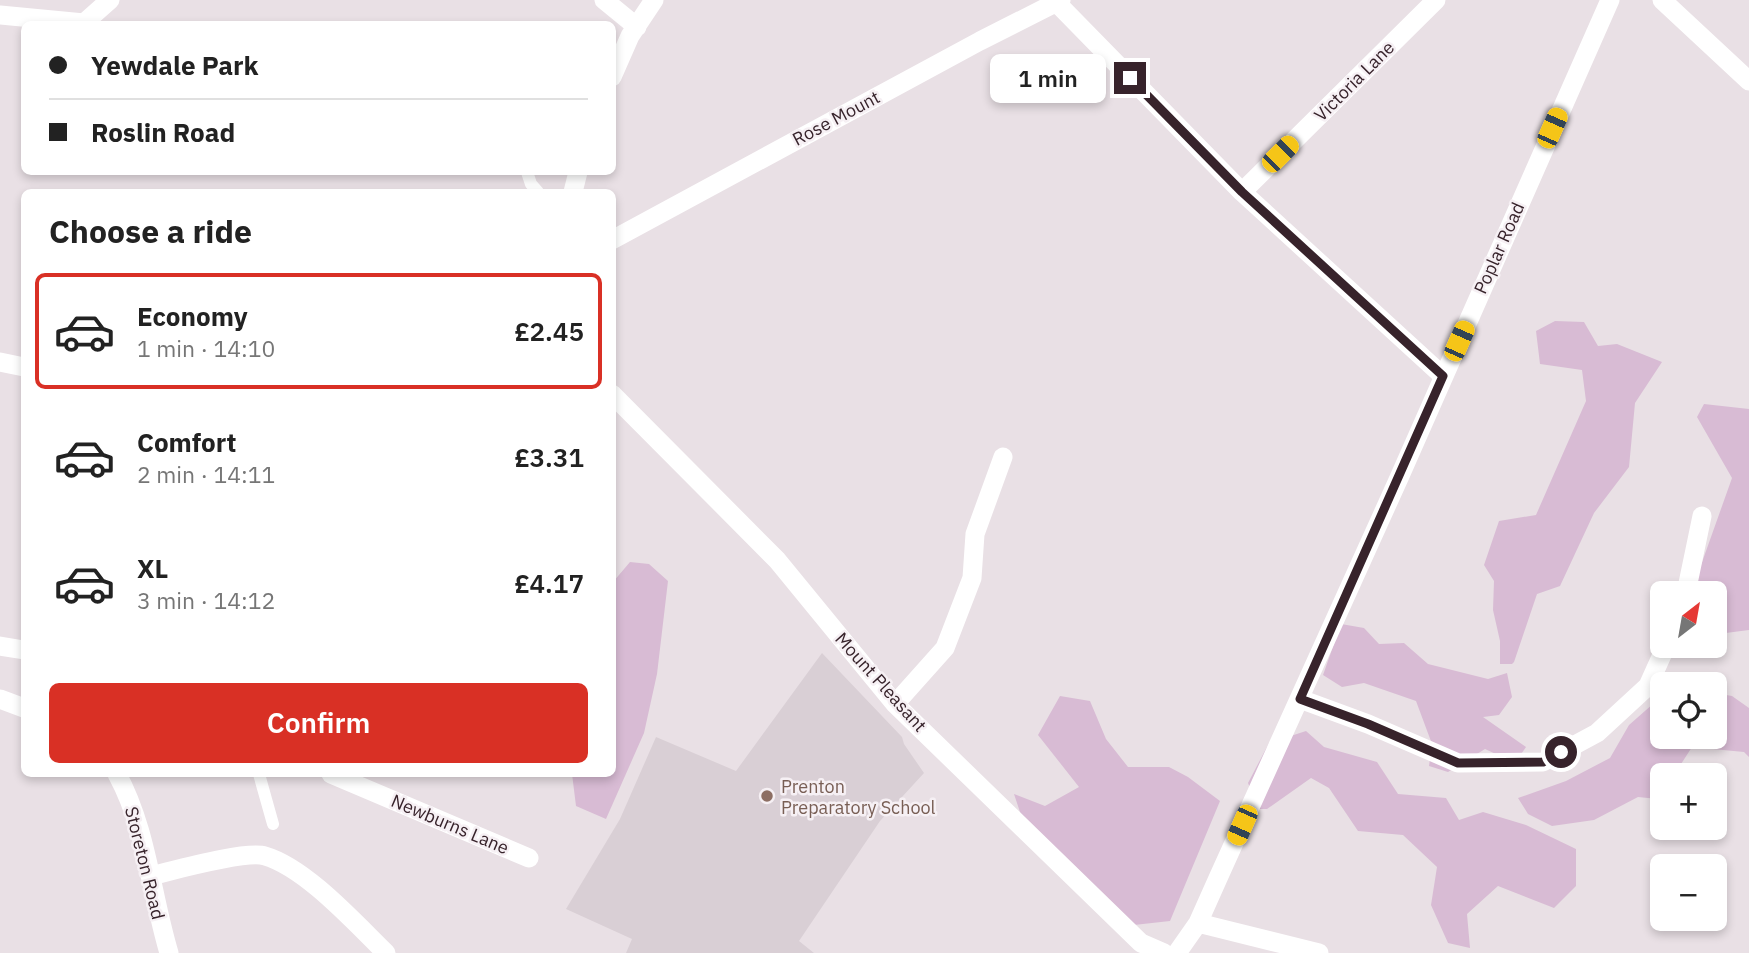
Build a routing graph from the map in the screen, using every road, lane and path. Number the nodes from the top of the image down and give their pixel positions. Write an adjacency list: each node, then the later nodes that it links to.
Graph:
1 (110, 0): 10 (street)
2 (604, 0): 11 (street)
3 (654, 0): 11 (street)
4 (1436, 0): 14 (street, Victoria Lane)
5 (1610, 0): 18 (street, Poplar Road)
6 (1662, 0): 13 (street)
7 (1058, 1): 14 (street); 15 (street, Rose Mount)
8 (0, 15): 9 (street)
9 (63, 21)
10 (86, 21)
11 (637, 27): 12 (street)
12 (616, 68)
13 (1749, 81)
14 (1242, 192): 18 (street)
15 (616, 238)
16 (0, 362): 17 (street)
17 (21, 366)
18 (1443, 376): 27 (street, Poplar Road)
19 (616, 398): 28 (street, Mount Pleasant)
20 (1003, 457): 28 (street)
21 (1702, 516): 22 (street)
22 (1688, 581)
23 (0, 646): 24 (street)
24 (21, 650)
25 (1660, 658): 27 (street)
26 (0, 699): 29 (street)
27 (1300, 699): 36 (street, Poplar Road)
28 (895, 704): 39 (street, Mount Pleasant)
29 (21, 707)
30 (118, 777): 35 (street, Storeton Road)
31 (260, 777): 33 (lane)
32 (338, 777): 34 (street, Newburns Lane)
33 (273, 824)
34 (529, 858)
35 (150, 876): 37 (street, Storeton Road); 38 (street)
36 (1198, 923): 40 (street, Poplar Road); 41 (street)
37 (169, 953)
38 (386, 953)
39 (1164, 953)
40 (1177, 953)
41 (1318, 953)

